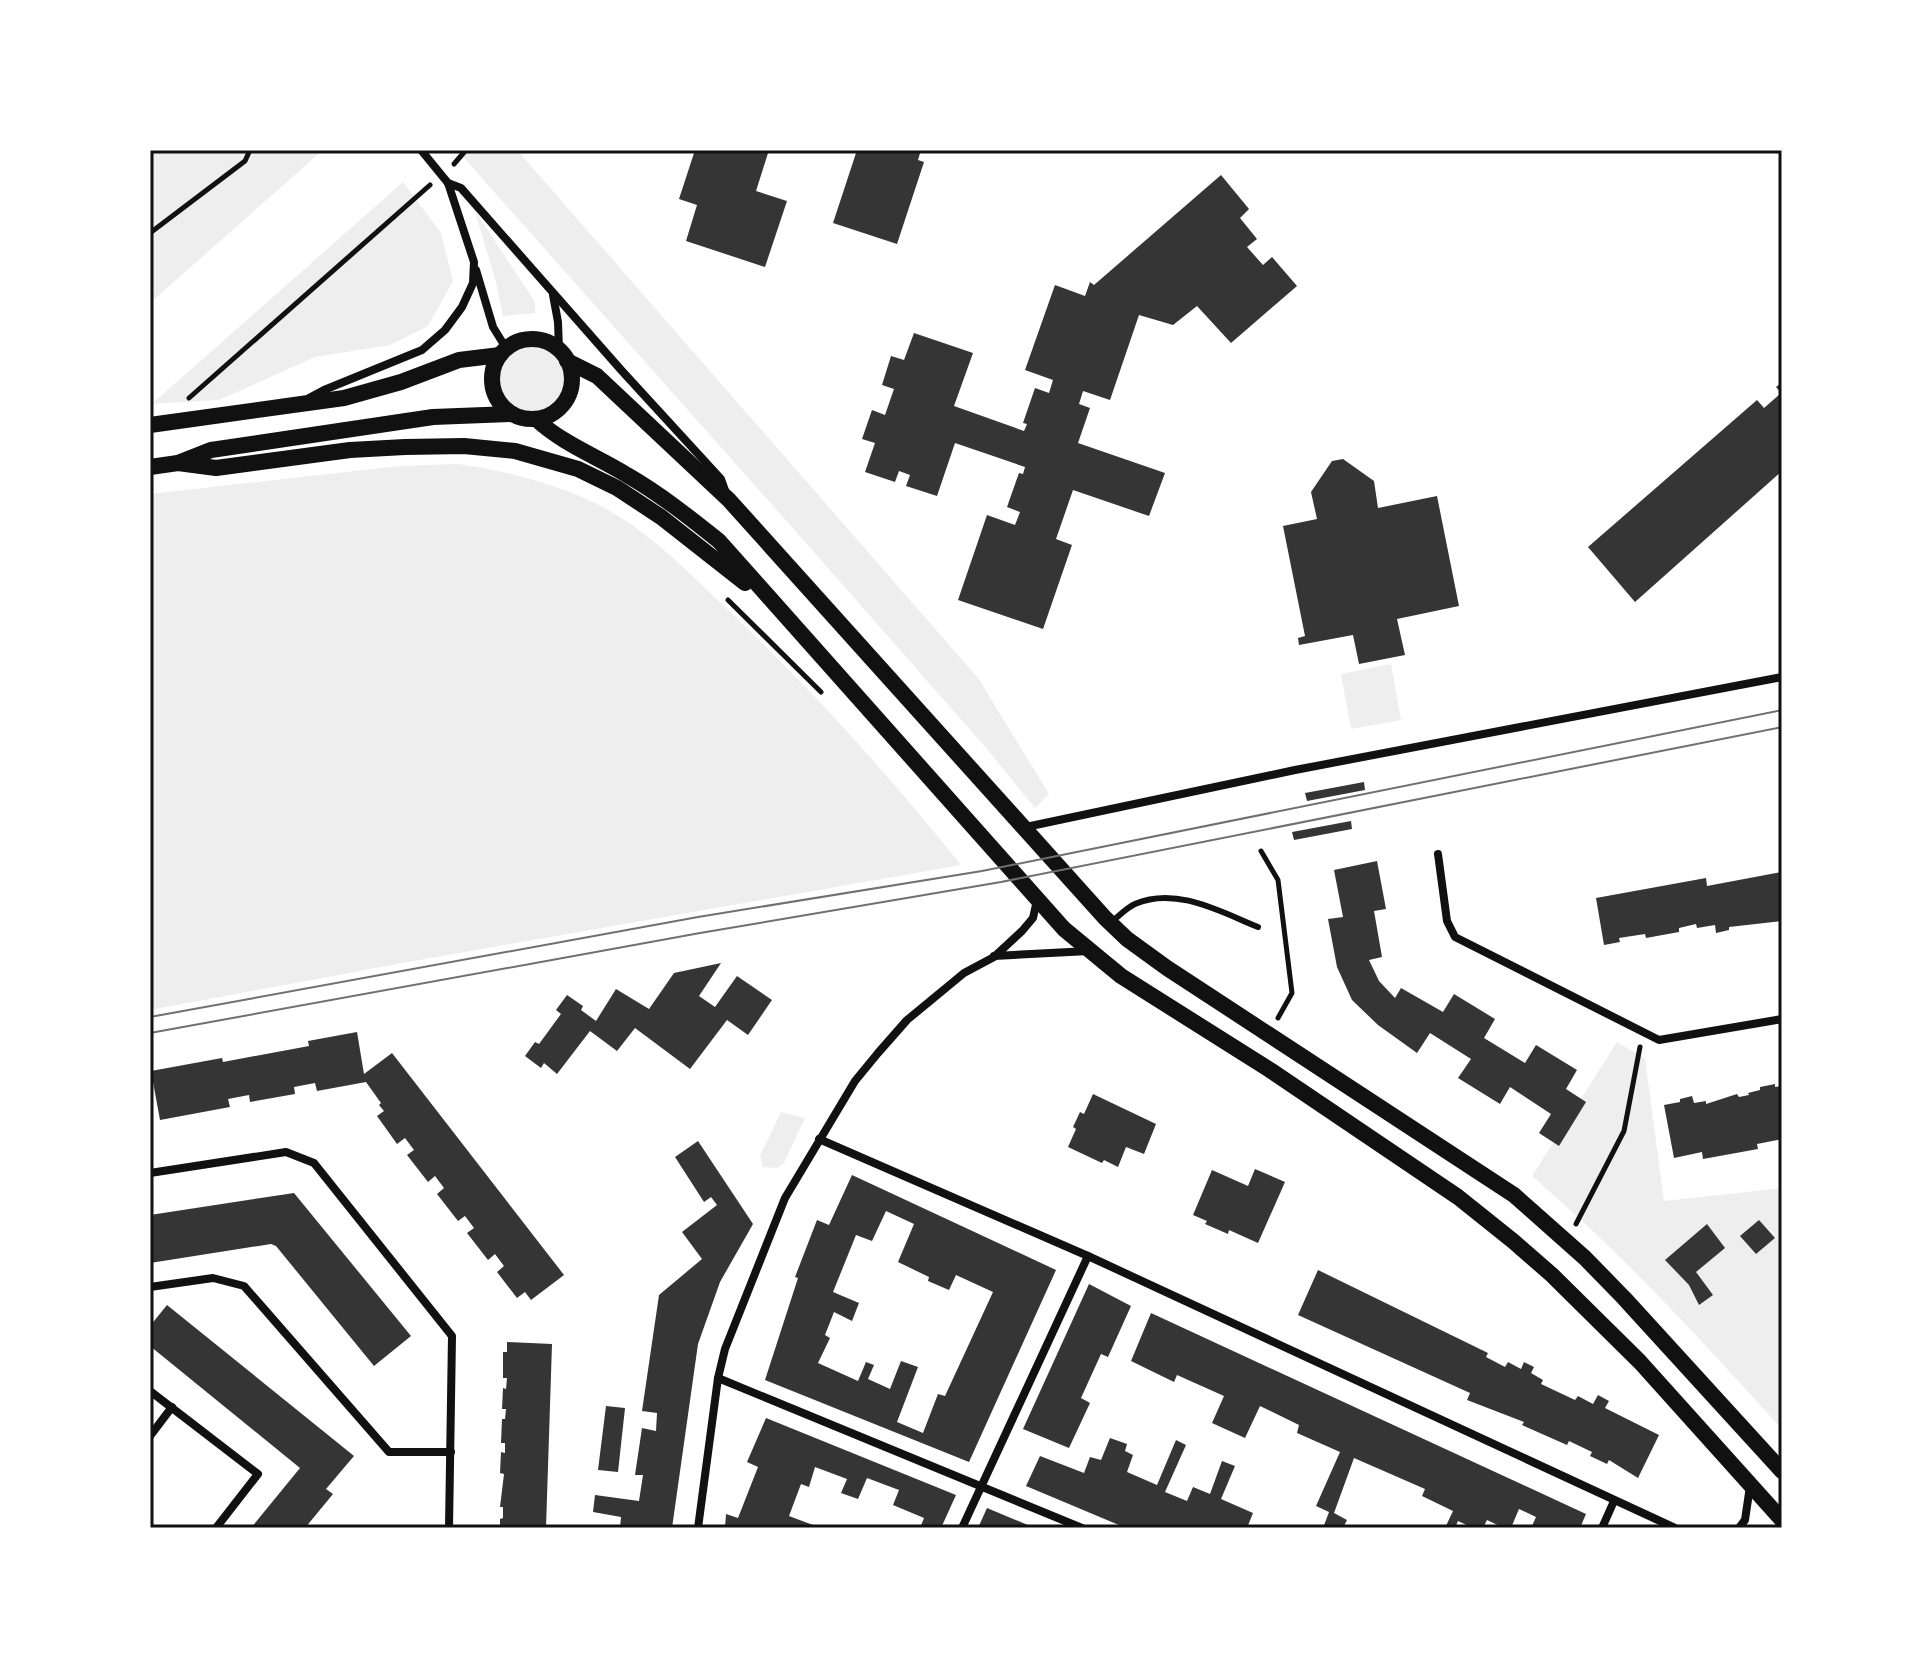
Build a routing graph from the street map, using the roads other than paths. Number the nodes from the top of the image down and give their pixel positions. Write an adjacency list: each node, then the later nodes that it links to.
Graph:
1 (421, 150): 2 (street)
2 (448, 183): 3 (street); 4 (street)
3 (474, 262): 5 (street); 7 (street)
4 (552, 293): 6 (street); 13 (street)
5 (503, 352): 6 (main road); 7 (main road); 8 (main road)
6 (563, 356): 9 (main road); 13 (main road)
7 (301, 403): 10 (main road)
8 (512, 414): 9 (main road); 11 (main road)
9 (536, 419): 14 (main road)
10 (150, 425)
11 (178, 463): 12 (main road); 14 (main road)
12 (150, 467)
13 (729, 500): 16 (main road)
14 (769, 601): 18 (main road)
15 (1782, 677): 16 (street)
16 (1025, 827): 19 (main road)
17 (1438, 854): 23 (street)
18 (1037, 900): 21 (main road); 22 (street)
19 (1110, 923): 20 (lane); 33 (main road)
20 (1258, 927)
21 (1091, 951): 22 (street); 34 (main road)
22 (994, 957): 24 (street)
23 (1782, 1019)
24 (819, 1139): 26 (street); 28 (street)
25 (150, 1173): 32 (street)
26 (1088, 1256): 35 (street); 36 (street)
27 (150, 1287): 32 (street)
28 (718, 1378): 35 (street); 40 (street)
29 (150, 1391): 30 (street)
30 (172, 1407): 31 (street); 38 (street)
31 (150, 1436)
32 (451, 1452): 39 (street)
33 (1782, 1471)
34 (1750, 1485): 37 (main road); 45 (street)
35 (981, 1487): 41 (street); 42 (street)
36 (1614, 1501): 43 (street); 44 (street)
37 (1782, 1520)
38 (216, 1528)
39 (449, 1528)
40 (698, 1528)
41 (962, 1528)
42 (1082, 1528)
43 (1602, 1528)
44 (1675, 1528)
45 (1739, 1528)

